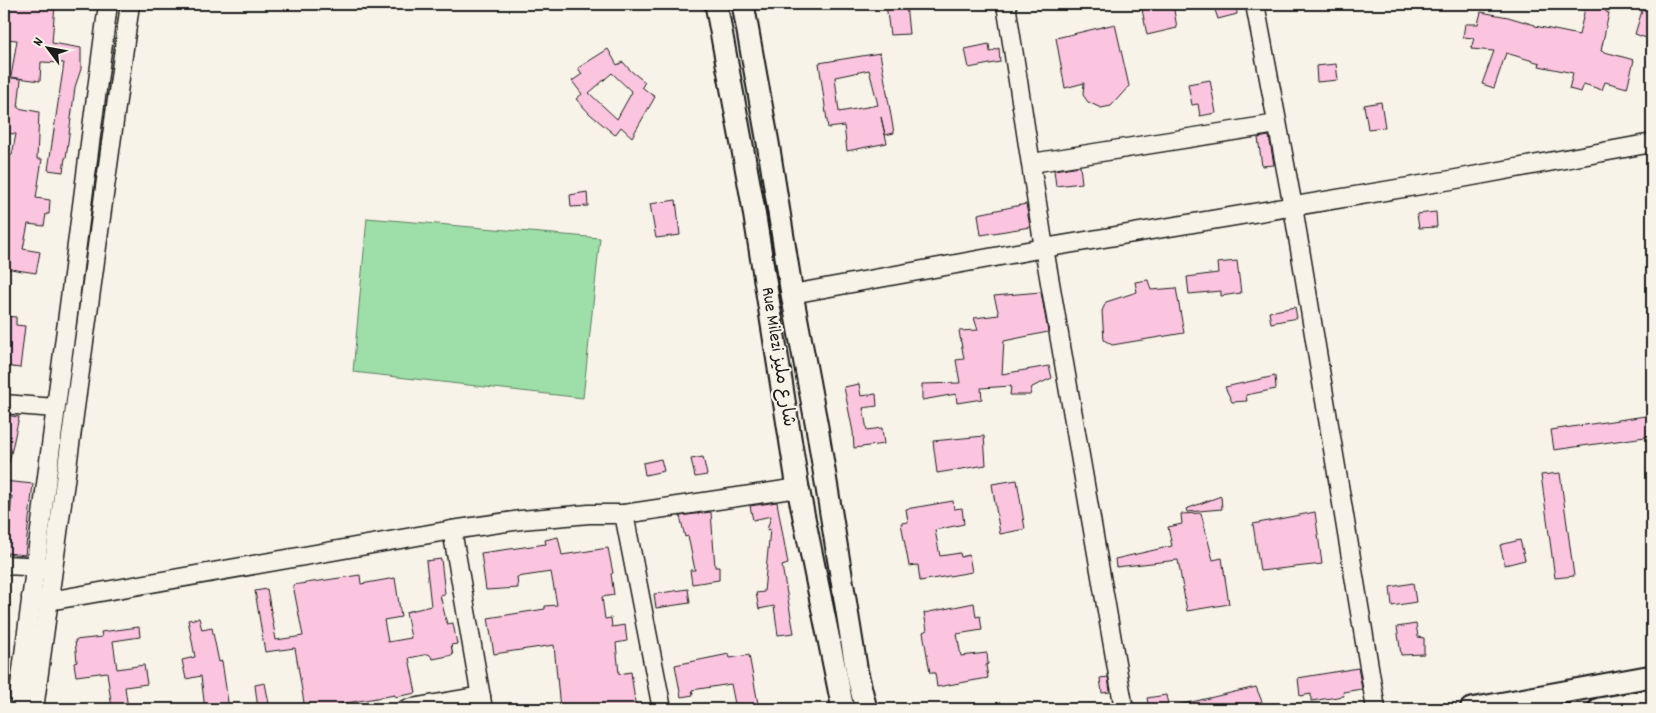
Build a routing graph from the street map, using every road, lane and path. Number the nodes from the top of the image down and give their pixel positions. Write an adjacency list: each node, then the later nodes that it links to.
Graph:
1 (108, 4): 14 (street)
2 (130, 4): 20 (street)
3 (716, 4): 15 (street, Rue Milezi شارع مليز)
4 (743, 4): 12 (street, Rue Milezi شارع مليز)
5 (1006, 4): 9 (street)
6 (1255, 4): 7 (street)
7 (1277, 124): 9 (street); 10 (street)
8 (1652, 143): 10 (street)
9 (1032, 163): 11 (street)
10 (1293, 207): 11 (street); 33 (street)
11 (1044, 248): 12 (street); 32 (street)
12 (792, 294): 31 (street, Rue Milezi شارع مليز)
13 (4, 404): 14 (street)
14 (55, 408): 19 (street)
15 (798, 488): 16 (street); 30 (street, Rue Milezi شارع مليز)
16 (624, 514): 17 (street); 29 (street)
17 (452, 530): 22 (street); 25 (street)
18 (4, 564): 19 (street)
19 (36, 567): 20 (street); 21 (street)
20 (54, 568): 22 (street)
21 (32, 597): 22 (street); 26 (street)
22 (49, 601): 27 (street)
23 (1652, 676): 34 (street)
24 (1652, 700): 35 (street)
25 (482, 703): 28 (street)
26 (17, 709)
27 (34, 709)
28 (406, 709)
29 (662, 709)
30 (843, 709)
31 (866, 709)
32 (1124, 709)
33 (1376, 709)
34 (1471, 709)
35 (1599, 709)

